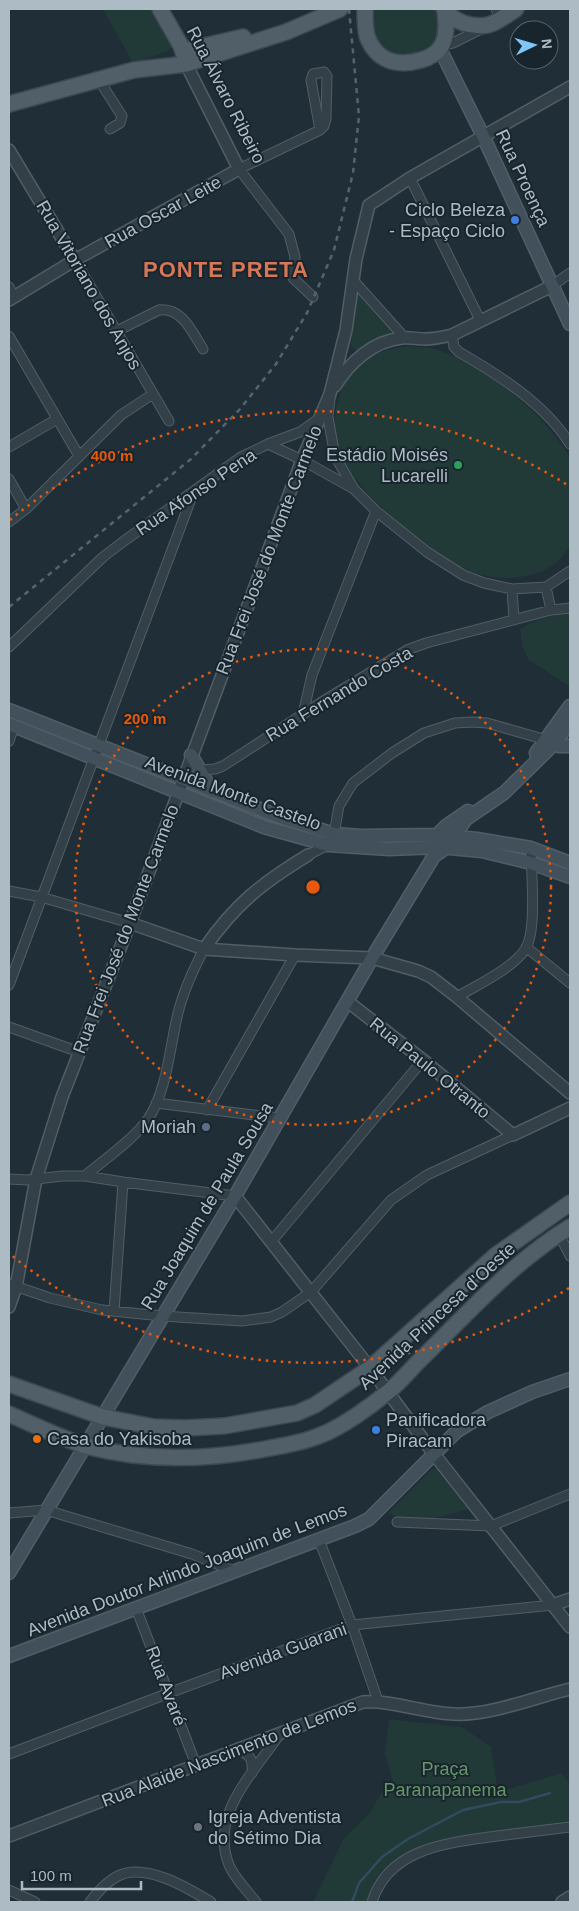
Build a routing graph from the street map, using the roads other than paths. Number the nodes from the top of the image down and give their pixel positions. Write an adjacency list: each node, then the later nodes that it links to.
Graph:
1 (160, 9): 9 (main road, Rua Álvaro Ribeiro)
2 (316, 9): 9 (main road)
3 (365, 9): 8 (main road)
4 (444, 9): 7 (main road); 8 (main road)
5 (516, 9): 7 (main road)
6 (336, 10): 9 (main road)
7 (495, 17): 8 (street)
8 (441, 47): 15 (main road, Rua Proença)
9 (184, 54): 10 (main road); 17 (street, Rua Álvaro Ribeiro)
10 (99, 80): 12 (main road); 13 (street)
11 (570, 87): 15 (street)
12 (9, 104)
13 (110, 129)
14 (320, 130): 14 (street); 17 (street, Rua Oscar Leite)
15 (483, 136): 18 (street); 22 (main road, Rua Proença)
16 (9, 150): 19 (street, Rua Vitoriano dos Anjos)
17 (239, 169): 19 (street, Rua Oscar Leite); 24 (street, Rua Álvaro Ribeiro)
18 (410, 178): 21 (street); 25 (street)
19 (75, 260): 23 (street, Rua Oscar Leite); 27 (street, Rua Vitoriano dos Anjos)
20 (570, 273): 22 (street)
21 (353, 280): 30 (street); 33 (street)
22 (552, 286): 25 (street); 26 (main road, Rua Proença)
23 (10, 295)
24 (313, 298)
25 (480, 320): 28 (street)
26 (570, 324)
27 (118, 331): 31 (street); 32 (street, Rua Vitoriano dos Anjos)
28 (452, 335): 30 (street); 38 (street)
29 (9, 336): 35 (street)
30 (404, 337): 33 (street)
31 (203, 349)
32 (153, 394): 36 (street, Rua Vitoriano dos Anjos); 40 (street)
33 (330, 394): 34 (street); 43 (street)
34 (320, 418): 37 (street, Rua Afonso Pena); 41 (street, Rua Frei José do Monte Carmelo)
35 (57, 419): 39 (street); 40 (street)
36 (169, 421)
37 (268, 444): 41 (street); 44 (street, Rua Afonso Pena)
38 (570, 444)
39 (9, 447)
40 (79, 456): 45 (street)
41 (302, 460): 43 (street); 64 (street, Rua Frei José do Monte Carmelo)
42 (9, 478): 45 (street)
43 (354, 489): 46 (street)
44 (194, 491): 54 (street, Rua Afonso Pena); 63 (street)
45 (26, 509): 47 (street)
46 (376, 511): 50 (street); 57 (street)
47 (9, 522)
48 (570, 571): 49 (street)
49 (546, 587): 50 (street); 52 (street)
50 (512, 589): 53 (street)
51 (570, 608): 52 (street, Rua Fernando Costa)
52 (551, 610): 53 (street, Rua Fernando Costa)
53 (514, 620): 57 (street, Rua Fernando Costa)
54 (9, 647)
55 (570, 706): 61 (main road)
56 (9, 710): 63 (main road, Avenida Monte Castelo)
57 (304, 714): 66 (street, Rua Fernando Costa)
58 (570, 722): 61 (main road)
59 (11, 725): 60 (street); 65 (main road, Avenida Monte Castelo)
60 (9, 741)
61 (550, 741): 62 (main road); 70 (main road); 71 (main road); 72 (street)
62 (570, 746)
63 (99, 747): 65 (street); 67 (main road, Avenida Monte Castelo)
64 (191, 754): 66 (main road); 67 (street, Rua Frei José do Monte Carmelo)
65 (93, 759): 69 (main road, Avenida Monte Castelo); 81 (street)
66 (200, 770): 68 (main road)
67 (183, 780): 68 (main road, Avenida Monte Castelo); 69 (street, Rua Frei José do Monte Carmelo)
68 (212, 791): 72 (main road, Avenida Monte Castelo)
69 (178, 793): 72 (main road, Avenida Monte Castelo); 82 (street, Rua Frei José do Monte Carmelo)
70 (436, 835): 71 (main road, Avenida Monte Castelo); 72 (main road, Avenida Monte Castelo); 75 (main road, Rua Joaquim de Paula Sousa)
71 (454, 836): 73 (main road); 74 (main road, Avenida Monte Castelo)
72 (331, 840): 75 (main road, Avenida Monte Castelo); 76 (street)
73 (447, 847): 75 (main road, Avenida Monte Castelo); 77 (main road, Avenida Monte Castelo)
74 (531, 848): 77 (street); 78 (main road, Avenida Monte Castelo)
75 (432, 852): 86 (main road, Rua Joaquim de Paula Sousa)
76 (308, 855): 84 (street)
77 (531, 863): 79 (main road, Avenida Monte Castelo); 83 (street)
78 (570, 863)
79 (570, 877)
80 (9, 891): 81 (street)
81 (41, 897): 82 (street); 88 (street)
82 (130, 923): 84 (street); 92 (street, Rua Frei José do Monte Carmelo)
83 (526, 947): 87 (street); 89 (street)
84 (204, 949): 85 (street); 95 (street)
85 (295, 955): 86 (street); 97 (street)
86 (372, 958): 89 (street); 90 (main road, Rua Joaquim de Paula Sousa)
87 (570, 983)
88 (9, 985)
89 (457, 997): 94 (street)
90 (347, 1001): 93 (street, Rua Paulo Otranto); 98 (main road, Rua Joaquim de Paula Sousa)
91 (9, 1027): 92 (street)
92 (79, 1052): 102 (street, Rua Frei José do Monte Carmelo)
93 (423, 1060): 99 (street, Rua Paulo Otranto); 107 (street)
94 (570, 1093)
95 (156, 1103): 97 (street); 100 (street)
96 (570, 1108): 99 (street)
97 (207, 1110): 98 (street)
98 (279, 1118): 104 (main road, Rua Joaquim de Paula Sousa)
99 (513, 1135): 110 (street)
100 (85, 1176): 102 (street); 103 (street)
101 (9, 1179): 102 (street)
102 (36, 1179): 109 (street, Rua Frei José do Monte Carmelo)
103 (123, 1182): 104 (street); 112 (street)
104 (234, 1196): 107 (street); 113 (main road, Rua Joaquim de Paula Sousa)
105 (570, 1202): 114 (main road, Avenida Princesa d'Oeste)
106 (565, 1231): 108 (street); 117 (main road, Avenida Princesa d'Oeste)
107 (271, 1242): 110 (street)
108 (570, 1256)
109 (12, 1286): 111 (street, Rua Frei José do Monte Carmelo); 112 (street)
110 (311, 1292): 113 (street); 114 (street)
111 (9, 1307)
112 (114, 1311): 113 (street)
113 (162, 1316): 119 (main road, Rua Joaquim de Paula Sousa)
114 (370, 1368): 117 (street); 119 (main road, Avenida Princesa d'Oeste)
115 (570, 1378): 121 (main road, Avenida Doutor Arlindo Joaquim de Lemos)
116 (9, 1384): 119 (main road, Avenida Princesa d'Oeste)
117 (388, 1392): 120 (main road, Avenida Princesa d'Oeste); 121 (street)
118 (9, 1414): 120 (main road, Avenida Princesa d'Oeste)
119 (103, 1417): 120 (main road, Rua Joaquim de Paula Sousa)
120 (86, 1446): 123 (main road, Rua Joaquim de Paula Sousa)
121 (434, 1454): 126 (street); 127 (main road, Avenida Doutor Arlindo Joaquim de Lemos)
122 (570, 1494): 126 (street)
123 (46, 1510): 124 (street); 128 (street); 129 (main road, Rua Joaquim de Paula Sousa)
124 (9, 1514)
125 (397, 1522): 126 (street)
126 (491, 1526): 131 (street)
127 (319, 1540): 128 (main road, Avenida Doutor Arlindo Joaquim de Lemos); 133 (street)
128 (234, 1570): 132 (main road, Avenida Doutor Arlindo Joaquim de Lemos)
129 (9, 1573)
130 (570, 1599): 131 (street, Avenida Guarani)
131 (553, 1605): 133 (street, Avenida Guarani); 134 (street)
132 (136, 1608): 135 (main road, Avenida Doutor Arlindo Joaquim de Lemos); 137 (street, Rua Avaré)
133 (352, 1625): 137 (street, Avenida Guarani); 138 (street)
134 (570, 1626)
135 (9, 1656)
136 (570, 1689): 138 (street, Rua Alaide Nascimento de Lemos)
137 (169, 1692): 141 (street, Avenida Guarani); 142 (street, Rua Avaré)
138 (378, 1701): 139 (street, Rua Alaide Nascimento de Lemos)
139 (279, 1735): 140 (street, Rua Alaide Nascimento de Lemos); 143 (street)
140 (238, 1750): 142 (street, Rua Alaide Nascimento de Lemos); 143 (street)
141 (9, 1754)
142 (196, 1765): 145 (street, Rua Alaide Nascimento de Lemos)
143 (252, 1773): 151 (street)
144 (570, 1827): 152 (street)
145 (9, 1836)
146 (9, 1890): 148 (street)
147 (570, 1896): 153 (street)
148 (35, 1902)
149 (90, 1902): 150 (street)
150 (210, 1902)
151 (256, 1902)
152 (372, 1902)
153 (562, 1902)

